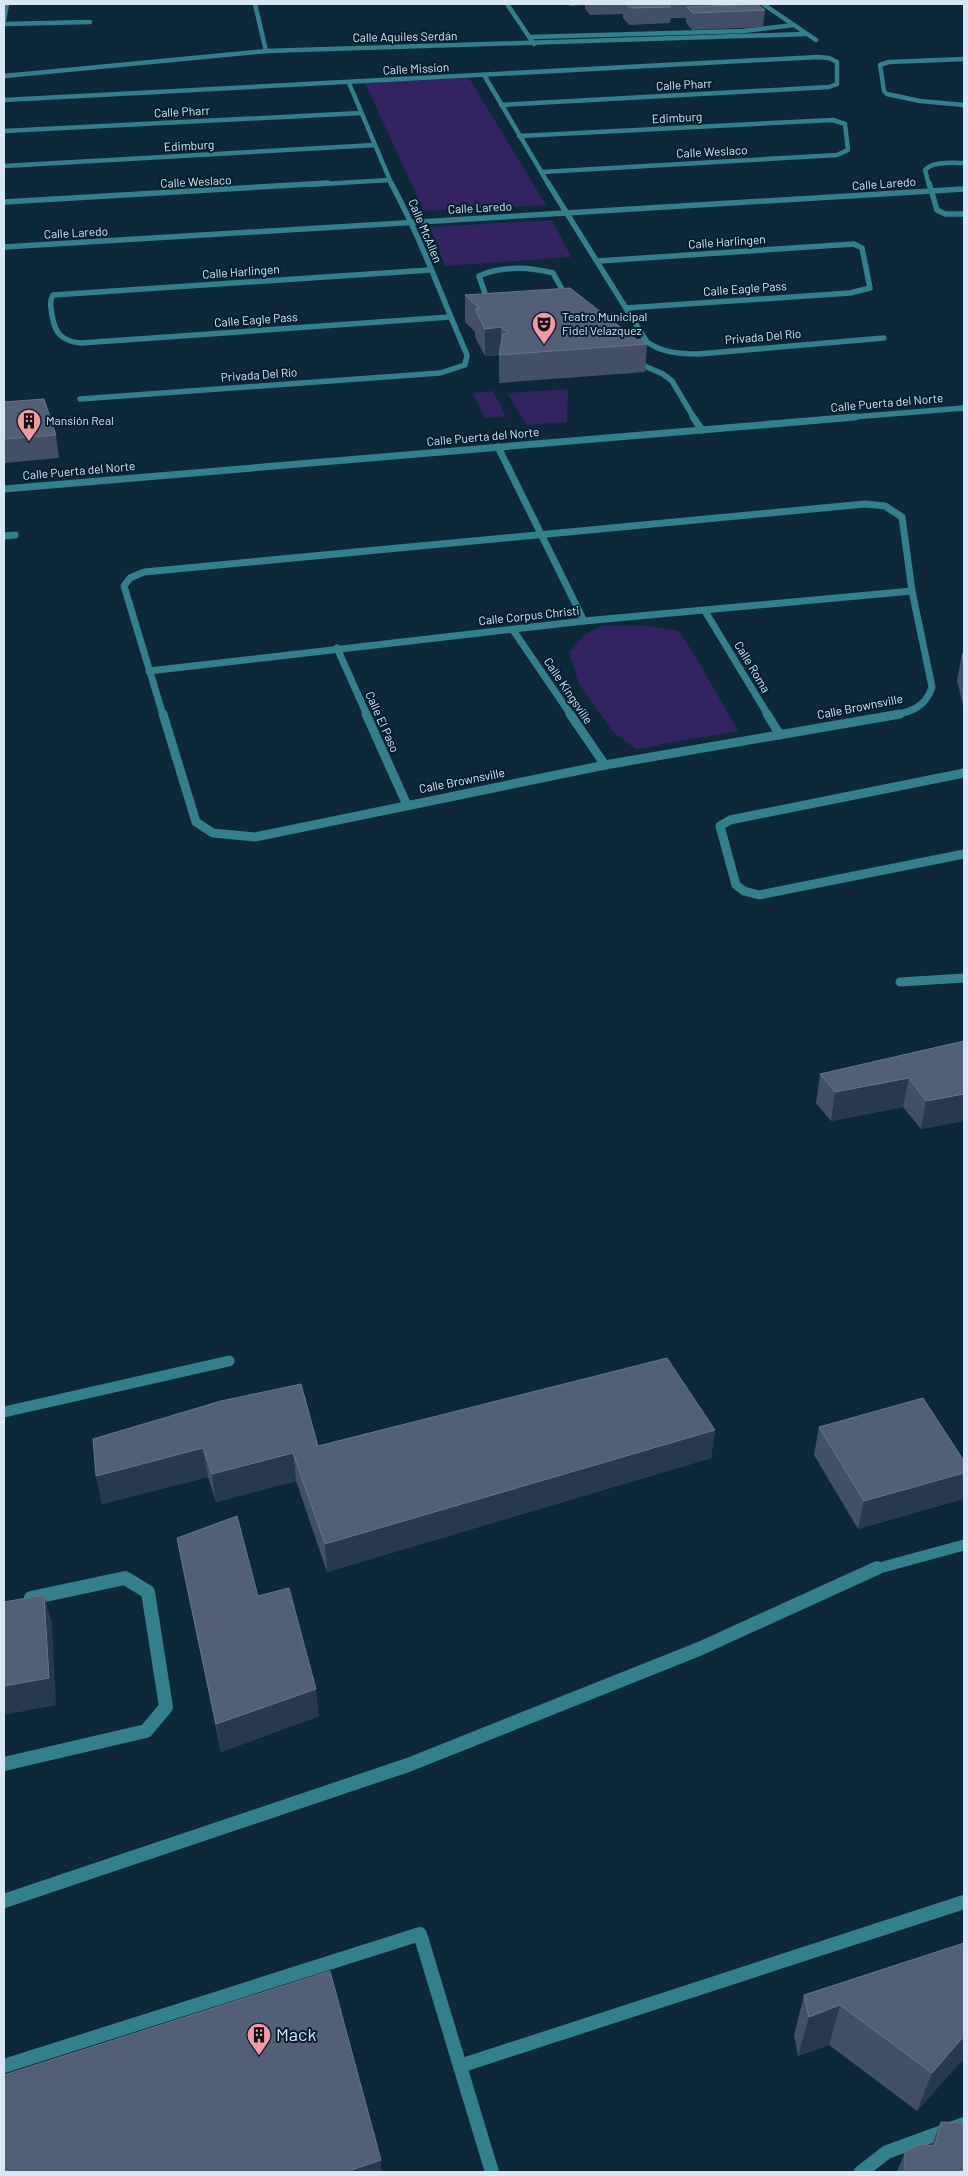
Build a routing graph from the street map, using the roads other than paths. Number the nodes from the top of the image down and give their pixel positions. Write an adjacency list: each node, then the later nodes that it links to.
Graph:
1 (7, 4): 5 (street)
2 (255, 4): 13 (street)
3 (507, 4): 10 (street)
4 (763, 4): 8 (street)
5 (4, 20)
6 (90, 22): 7 (street)
7 (4, 24)
8 (794, 24): 9 (street); 10 (street)
9 (807, 34): 11 (street); 12 (street, Calle Aquiles Serdán)
10 (529, 37): 12 (street)
11 (816, 40)
12 (534, 44): 13 (street, Calle Aquiles Serdán)
13 (266, 50): 17 (street, Calle Aquiles Serdán)
14 (829, 58): 16 (street, Calle Mission); 20 (street, Calle Pharr)
15 (964, 58): 21 (street)
16 (484, 75): 18 (street, Calle Mission); 20 (street)
17 (4, 76)
18 (349, 83): 19 (street, Calle Mission); 22 (street, Calle McAllen)
19 (4, 100)
20 (501, 105): 25 (street)
21 (964, 105)
22 (361, 113): 24 (street, Calle Pharr); 26 (street, Calle McAllen)
23 (837, 120): 25 (street, Edimburg); 29 (street, Calle Weslaco)
24 (4, 131)
25 (519, 136): 29 (street)
26 (375, 146): 28 (street, Edimburg); 30 (street, Calle McAllen)
27 (964, 163): 32 (street)
28 (4, 166)
29 (542, 172): 34 (street)
30 (390, 180): 33 (street, Calle Weslaco); 36 (street, Calle McAllen)
31 (964, 189): 32 (street, Calle Laredo)
32 (932, 191): 34 (street, Calle Laredo); 35 (street)
33 (4, 202)
34 (566, 213): 36 (street, Calle Laredo); 38 (street)
35 (964, 214)
36 (412, 222): 37 (street, Calle Laredo); 39 (street, Calle McAllen)
37 (4, 247)
38 (598, 261): 40 (street, Calle Harlingen); 42 (street)
39 (430, 270): 44 (street, Calle McAllen); 46 (street, Calle Harlingen)
40 (864, 291): 42 (street, Calle Eagle Pass)
41 (563, 306): 43 (street)
42 (626, 308): 45 (street, Privada Del Río)
43 (497, 309)
44 (450, 317): 46 (street, Calle Eagle Pass); 48 (street, Calle McAllen)
45 (884, 338)
46 (65, 341)
47 (629, 358): 51 (street)
48 (440, 373): 49 (street, Privada Del Río)
49 (80, 399)
50 (964, 408): 51 (street, Calle Puerta del Norte)
51 (702, 430): 52 (street, Calle Puerta del Norte)
52 (498, 447): 53 (street, Calle Puerta del Norte); 55 (street)
53 (4, 489)
54 (15, 535): 56 (street)
55 (541, 535): 57 (street, Calle Brownsville); 59 (street); 62 (street, Calle Brownsville)
56 (4, 536)
57 (912, 591): 58 (street, Calle Corpus Christi); 63 (street, Calle Brownsville)
58 (705, 611): 59 (street, Calle Corpus Christi); 63 (street, Calle Roma)
59 (584, 621): 60 (street, Calle Corpus Christi)
60 (512, 630): 61 (street, Calle Corpus Christi); 64 (street, Calle Kingsville)
61 (337, 648): 62 (street, Calle Corpus Christi); 66 (street, Calle El Paso)
62 (149, 671): 66 (street, Calle Brownsville)
63 (780, 734): 64 (street, Calle Brownsville)
64 (605, 765): 66 (street, Calle Brownsville)
65 (964, 773): 67 (street)
66 (407, 805)
67 (964, 854)
68 (964, 978): 69 (street)
69 (900, 982)
70 (229, 1361): 71 (street)
71 (4, 1412)
72 (964, 1545): 75 (street)
73 (22, 1600): 74 (street)
74 (4, 1764)
75 (4, 1901)
76 (964, 1902): 78 (street)
77 (4, 2066): 78 (street)
78 (460, 2066): 80 (street)
79 (964, 2124): 81 (street)
80 (492, 2172)
81 (861, 2172)

